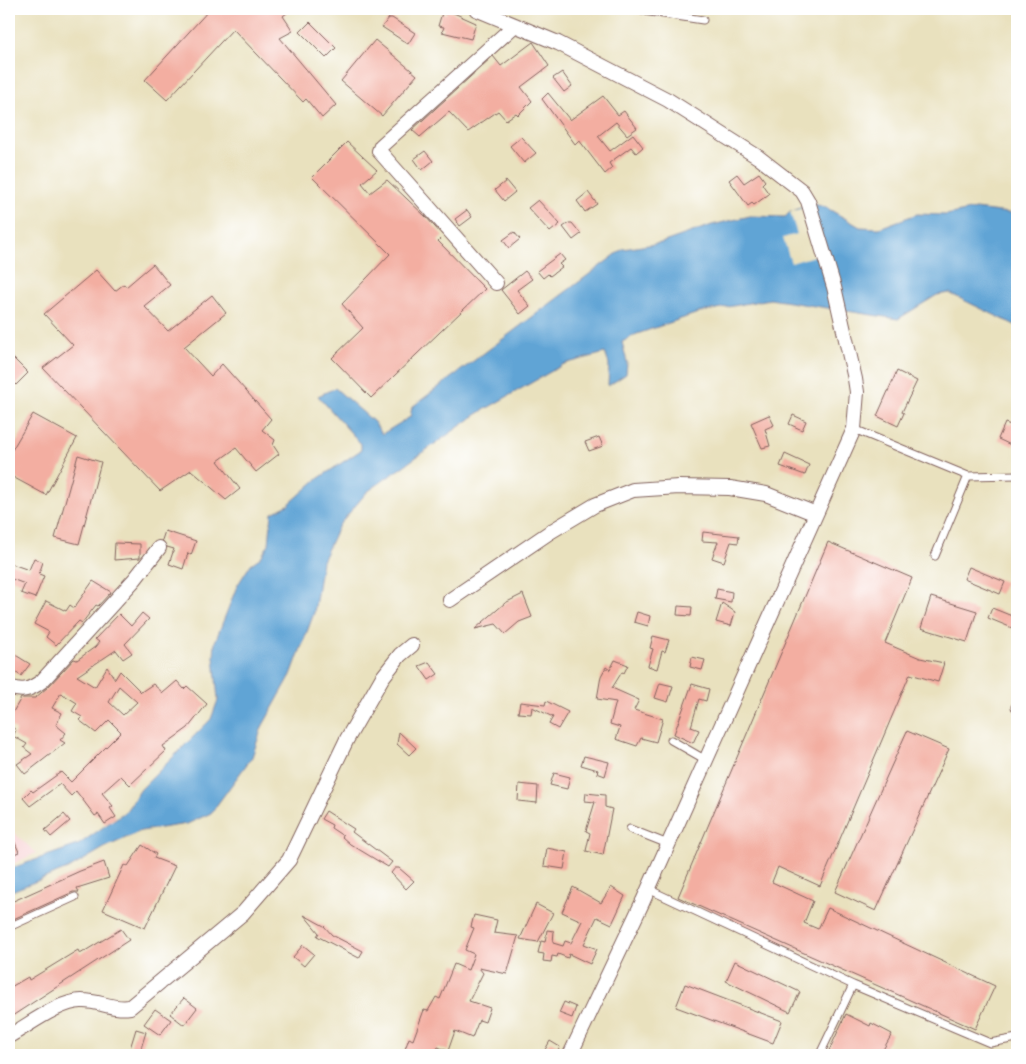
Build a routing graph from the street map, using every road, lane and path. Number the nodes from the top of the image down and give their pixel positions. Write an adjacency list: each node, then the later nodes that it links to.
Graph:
1 (476, 9): 4 (street)
2 (630, 9): 3 (lane)
3 (703, 20)
4 (515, 25): 5 (street); 6 (street)
5 (496, 283)
6 (854, 428): 8 (lane); 9 (street)
7 (1017, 475): 8 (lane)
8 (968, 476): 11 (lane)
9 (816, 514): 12 (street); 16 (street)
10 (159, 548): 14 (street)
11 (935, 556)
12 (450, 600)
13 (412, 646): 23 (street)
14 (9, 687)
15 (671, 740): 16 (lane)
16 (706, 760): 18 (street)
17 (630, 829): 18 (lane)
18 (668, 844): 19 (street)
19 (648, 889): 22 (lane); 26 (street)
20 (75, 897): 21 (lane)
21 (9, 927)
22 (853, 985): 24 (lane); 25 (lane)
23 (9, 1036)
24 (1017, 1038)
25 (821, 1052)
26 (570, 1055)

